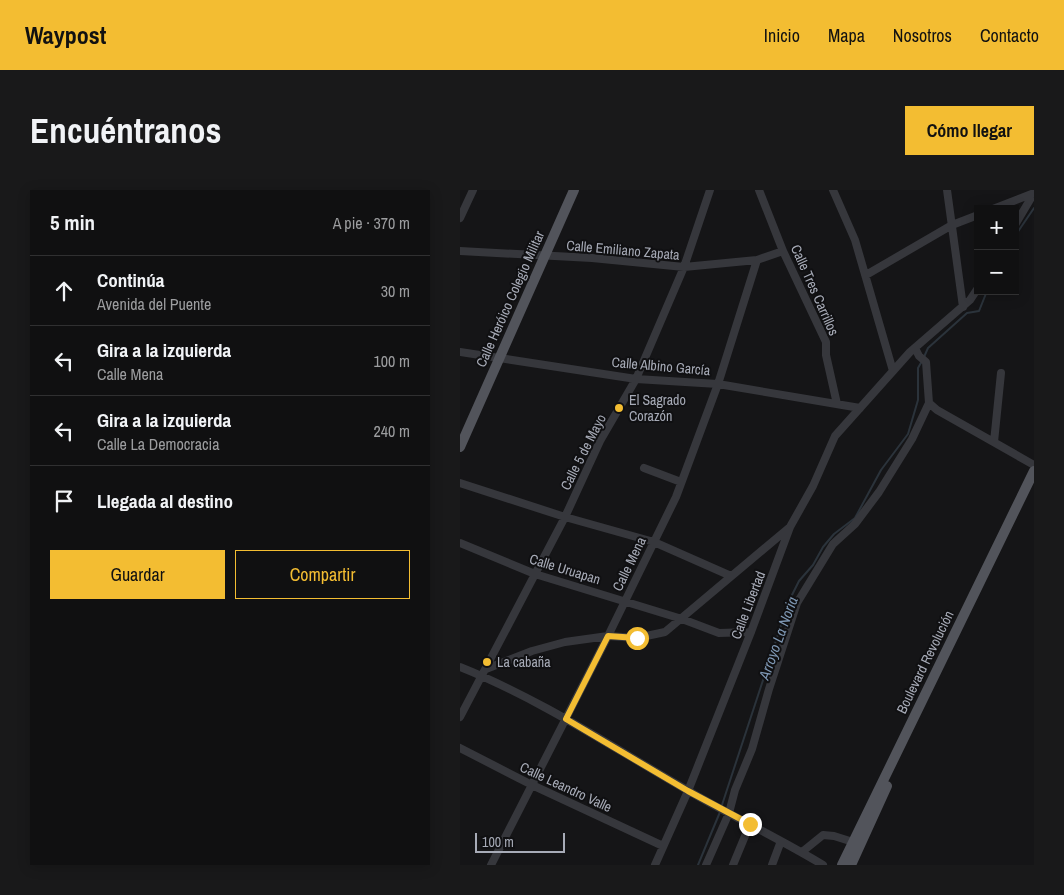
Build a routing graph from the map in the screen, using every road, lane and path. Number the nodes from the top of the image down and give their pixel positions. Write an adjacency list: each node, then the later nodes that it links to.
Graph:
1 (472, 190): 10 (street)
2 (574, 190): 15 (main road, Calle Heróico Colegio Militar)
3 (710, 190): 17 (street, Calle 5 de Mayo)
4 (759, 190): 14 (street, Calle Tres Carrillos)
5 (833, 190): 18 (street)
6 (947, 190): 12 (street)
7 (1034, 193): 8 (street); 11 (street)
8 (1003, 205)
9 (974, 217): 12 (street)
10 (460, 218)
11 (1019, 218)
12 (952, 225): 18 (street); 20 (street)
13 (460, 251): 15 (street, Calle Emiliano Zapata)
14 (783, 251): 16 (street, Calle Emiliano Zapata); 29 (street, Calle Tres Carrillos)
15 (544, 256): 17 (street, Calle Emiliano Zapata); 23 (main road, Calle Heróico Colegio Militar)
16 (757, 260): 17 (street, Calle Emiliano Zapata); 27 (street, Calle Mena)
17 (684, 267): 26 (street, Calle 5 de Mayo)
18 (866, 275): 24 (street)
19 (974, 294): 20 (street, Calle Libertad)
20 (963, 307): 21 (street, Calle Libertad)
21 (916, 348): 24 (street, Calle Libertad); 28 (street)
22 (460, 352): 23 (street, Calle Albino García)
23 (500, 358): 26 (street, Calle Albino García); 32 (main road, Calle Heróico Colegio Militar)
24 (893, 371): 30 (street, Calle Libertad)
25 (1001, 373): 31 (street)
26 (636, 379): 27 (street, Calle Albino García); 39 (street, Calle 5 de Mayo)
27 (718, 384): 29 (street, Calle Albino García); 36 (street, Calle Mena)
28 (929, 403): 31 (street); 58 (street)
29 (837, 404): 30 (street, Calle Albino García)
30 (860, 408): 40 (street, Calle Libertad)
31 (994, 442): 33 (street)
32 (460, 447)
33 (1034, 465)
34 (644, 468): 36 (street)
35 (1034, 471): 45 (main road, Boulevard Revolución)
36 (681, 482): 41 (street, Calle Mena)
37 (460, 483): 39 (street)
38 (1034, 486): 45 (main road, Boulevard Revolución)
39 (565, 517): 41 (street); 43 (street, Calle 5 de Mayo)
40 (790, 527): 44 (street); 48 (street, Calle Libertad)
41 (654, 542): 44 (street); 46 (street, Calle Mena)
42 (460, 543): 43 (street, Calle Uruapan)
43 (535, 574): 46 (street, Calle Uruapan); 51 (street, Calle 5 de Mayo)
44 (731, 576): 47 (street)
45 (985, 579): 54 (main road, Boulevard Revolución)
46 (625, 600): 47 (street, Calle Uruapan); 49 (street, Calle Mena)
47 (682, 619): 48 (street, Calle Uruapan); 49 (street)
48 (751, 632): 57 (street, Calle Libertad)
49 (608, 636): 51 (street); 53 (street, Calle Mena)
50 (461, 667): 51 (street)
51 (484, 672): 52 (street, Calle 5 de Mayo); 53 (street)
52 (460, 717)
53 (566, 719): 56 (street, Calle Mena); 57 (street)
54 (907, 739): 61 (main road, Boulevard Revolución); 71 (main road, Boulevard Revolución)
55 (460, 748): 56 (street, Calle Leandro Valle)
56 (532, 785): 62 (street, Calle Leandro Valle); 64 (street, Calle Mena)
57 (688, 791): 58 (street); 62 (street, Calle Libertad)
58 (727, 811): 59 (street); 66 (street)
59 (750, 824): 60 (street); 67 (street)
60 (781, 841): 63 (street); 68 (street)
61 (853, 842): 63 (street); 70 (main road, Boulevard Revolución)
62 (663, 846): 65 (street, Calle Libertad)
63 (802, 852): 69 (street)
64 (491, 865)
65 (655, 865)
66 (706, 865)
67 (733, 865)
68 (772, 865)
69 (823, 865)
70 (842, 865)
71 (852, 865)

